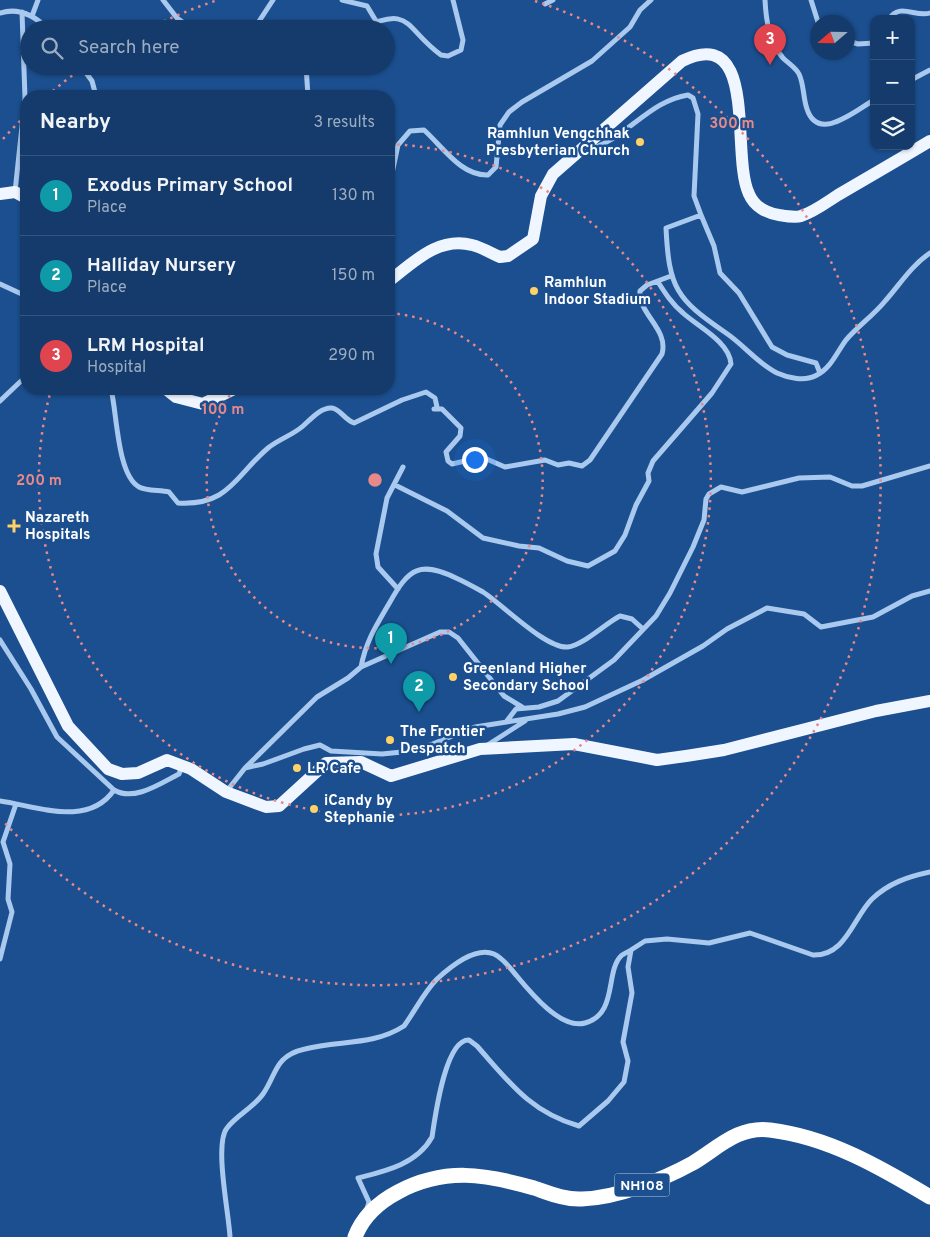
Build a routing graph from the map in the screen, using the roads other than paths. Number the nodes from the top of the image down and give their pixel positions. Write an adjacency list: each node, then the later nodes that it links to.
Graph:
1 (38, 0): 18 (street)
2 (163, 0): 21 (street)
3 (273, 0): 22 (street)
4 (342, 0): 12 (street)
5 (371, 0): 12 (street)
6 (453, 0): 24 (street)
7 (553, 0): 11 (street)
8 (651, 0): 38 (street)
9 (765, 0): 35 (street)
10 (811, 0): 16 (street)
11 (545, 4)
12 (370, 9): 23 (street)
13 (22, 12): 14 (street); 18 (street); 19 (street)
14 (0, 13)
15 (930, 13): 17 (street)
16 (815, 15)
17 (891, 15)
18 (32, 16): 20 (street)
19 (22, 20)
20 (37, 20)
21 (180, 20)
22 (260, 20)
23 (376, 20)
24 (380, 20)
25 (855, 43): 26 (street)
26 (870, 43)
27 (930, 70): 31 (street)
28 (24, 75): 32 (street)
29 (88, 75): 33 (street)
30 (307, 75): 34 (street)
31 (915, 78)
32 (25, 90)
33 (94, 90)
34 (308, 90)
35 (870, 102)
36 (930, 140): 37 (main road)
37 (579, 152): 41 (street); 43 (main road)
38 (395, 157)
39 (0, 194): 40 (main road)
40 (20, 195)
41 (701, 216): 44 (street); 48 (street)
42 (930, 253): 48 (street)
43 (395, 276)
44 (671, 276): 45 (street); 48 (street)
45 (658, 282): 50 (street); 56 (street)
46 (0, 284): 47 (street)
47 (20, 293)
48 (820, 373)
49 (20, 383): 53 (street)
50 (112, 395)
51 (174, 395): 52 (main road)
52 (222, 395)
53 (0, 401)
54 (930, 466): 60 (street)
55 (403, 467): 56 (street)
56 (395, 485): 57 (street)
57 (398, 589): 60 (street); 62 (street)
58 (0, 591): 68 (main road)
59 (930, 591): 65 (street)
60 (643, 629): 64 (street)
61 (0, 640): 70 (street)
62 (361, 667): 64 (street); 69 (street)
63 (930, 701): 67 (main road)
64 (522, 707): 66 (street)
65 (528, 719): 66 (street); 67 (street)
66 (506, 722): 69 (street)
67 (480, 749): 71 (main road)
68 (182, 766): 70 (street); 71 (main road)
69 (245, 768): 71 (street)
70 (114, 790): 73 (street)
71 (226, 792)
72 (0, 802): 73 (street)
73 (16, 804): 76 (street)
74 (930, 872): 75 (street)
75 (631, 950): 78 (street); 79 (street)
76 (0, 959)
77 (930, 1197): 78 (highway, NH108)
78 (364, 1221): 80 (highway, NH108)
79 (230, 1237)
80 (356, 1237)

